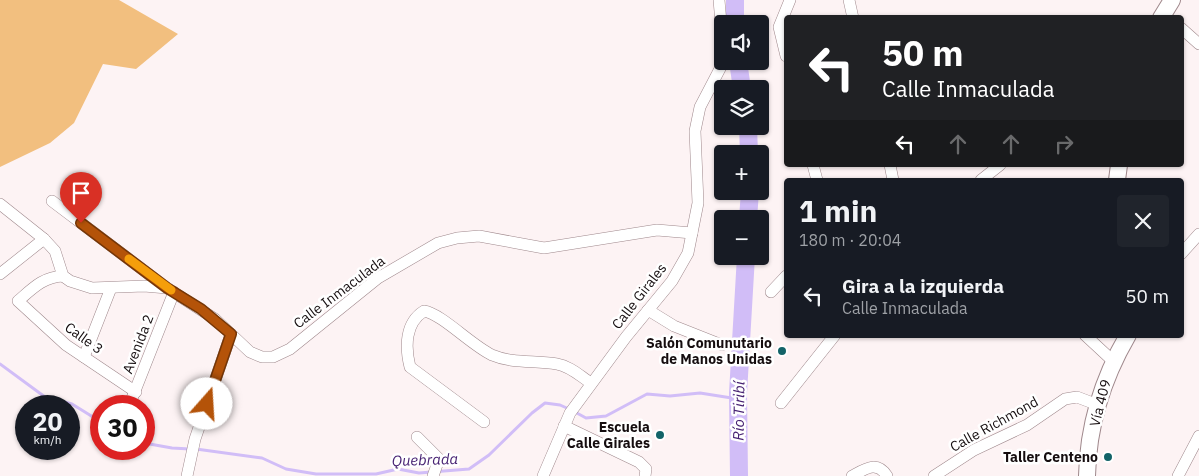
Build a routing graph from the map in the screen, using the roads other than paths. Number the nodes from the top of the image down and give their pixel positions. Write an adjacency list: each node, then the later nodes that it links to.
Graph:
1 (719, 0): 4 (street)
2 (790, 0): 8 (street)
3 (849, 0): 5 (street)
4 (720, 15)
5 (852, 15)
6 (1184, 31): 7 (street)
7 (1199, 44)
8 (784, 48)
9 (719, 70): 14 (street, Calle Girales)
10 (997, 167): 11 (street)
11 (984, 178)
12 (52, 201): 22 (street, Calle Inmaculada)
13 (0, 204): 16 (street)
14 (692, 233): 24 (street, Calle Girales); 25 (street, Calle Inmaculada)
15 (1199, 234): 17 (street)
16 (44, 239): 18 (street); 19 (street)
17 (1184, 251)
18 (0, 274)
19 (63, 276): 21 (street); 30 (street, Calle 3)
20 (784, 278): 23 (street)
21 (111, 288): 22 (street); 30 (street)
22 (171, 290): 25 (street, Calle Inmaculada); 33 (street, Avenida 2)
23 (770, 292)
24 (648, 310): 29 (street); 32 (street, Calle Girales)
25 (231, 334): 42 (street)
26 (833, 338): 35 (street)
27 (1088, 338): 31 (street)
28 (1126, 338): 31 (street, Vía 409)
29 (722, 345)
30 (84, 357): 33 (street, Calle 3)
31 (1113, 361): 36 (street, Vía 409)
32 (591, 383): 37 (street); 38 (street, Calle Girales)
33 (136, 392): 34 (street, Avenida 2)
34 (134, 395)
35 (781, 403)
36 (1098, 405): 48 (street, Calle Richmond); 49 (street, Vía 409)
37 (484, 422)
38 (564, 426): 44 (street, Calle Girales); 45 (street)
39 (1199, 436): 41 (street)
40 (417, 437): 43 (street)
41 (1195, 453): 50 (street)
42 (187, 476)
43 (433, 476)
44 (543, 476)
45 (646, 476)
46 (852, 476): 47 (street)
47 (887, 476)
48 (934, 476)
49 (1087, 476)
50 (1178, 476)

